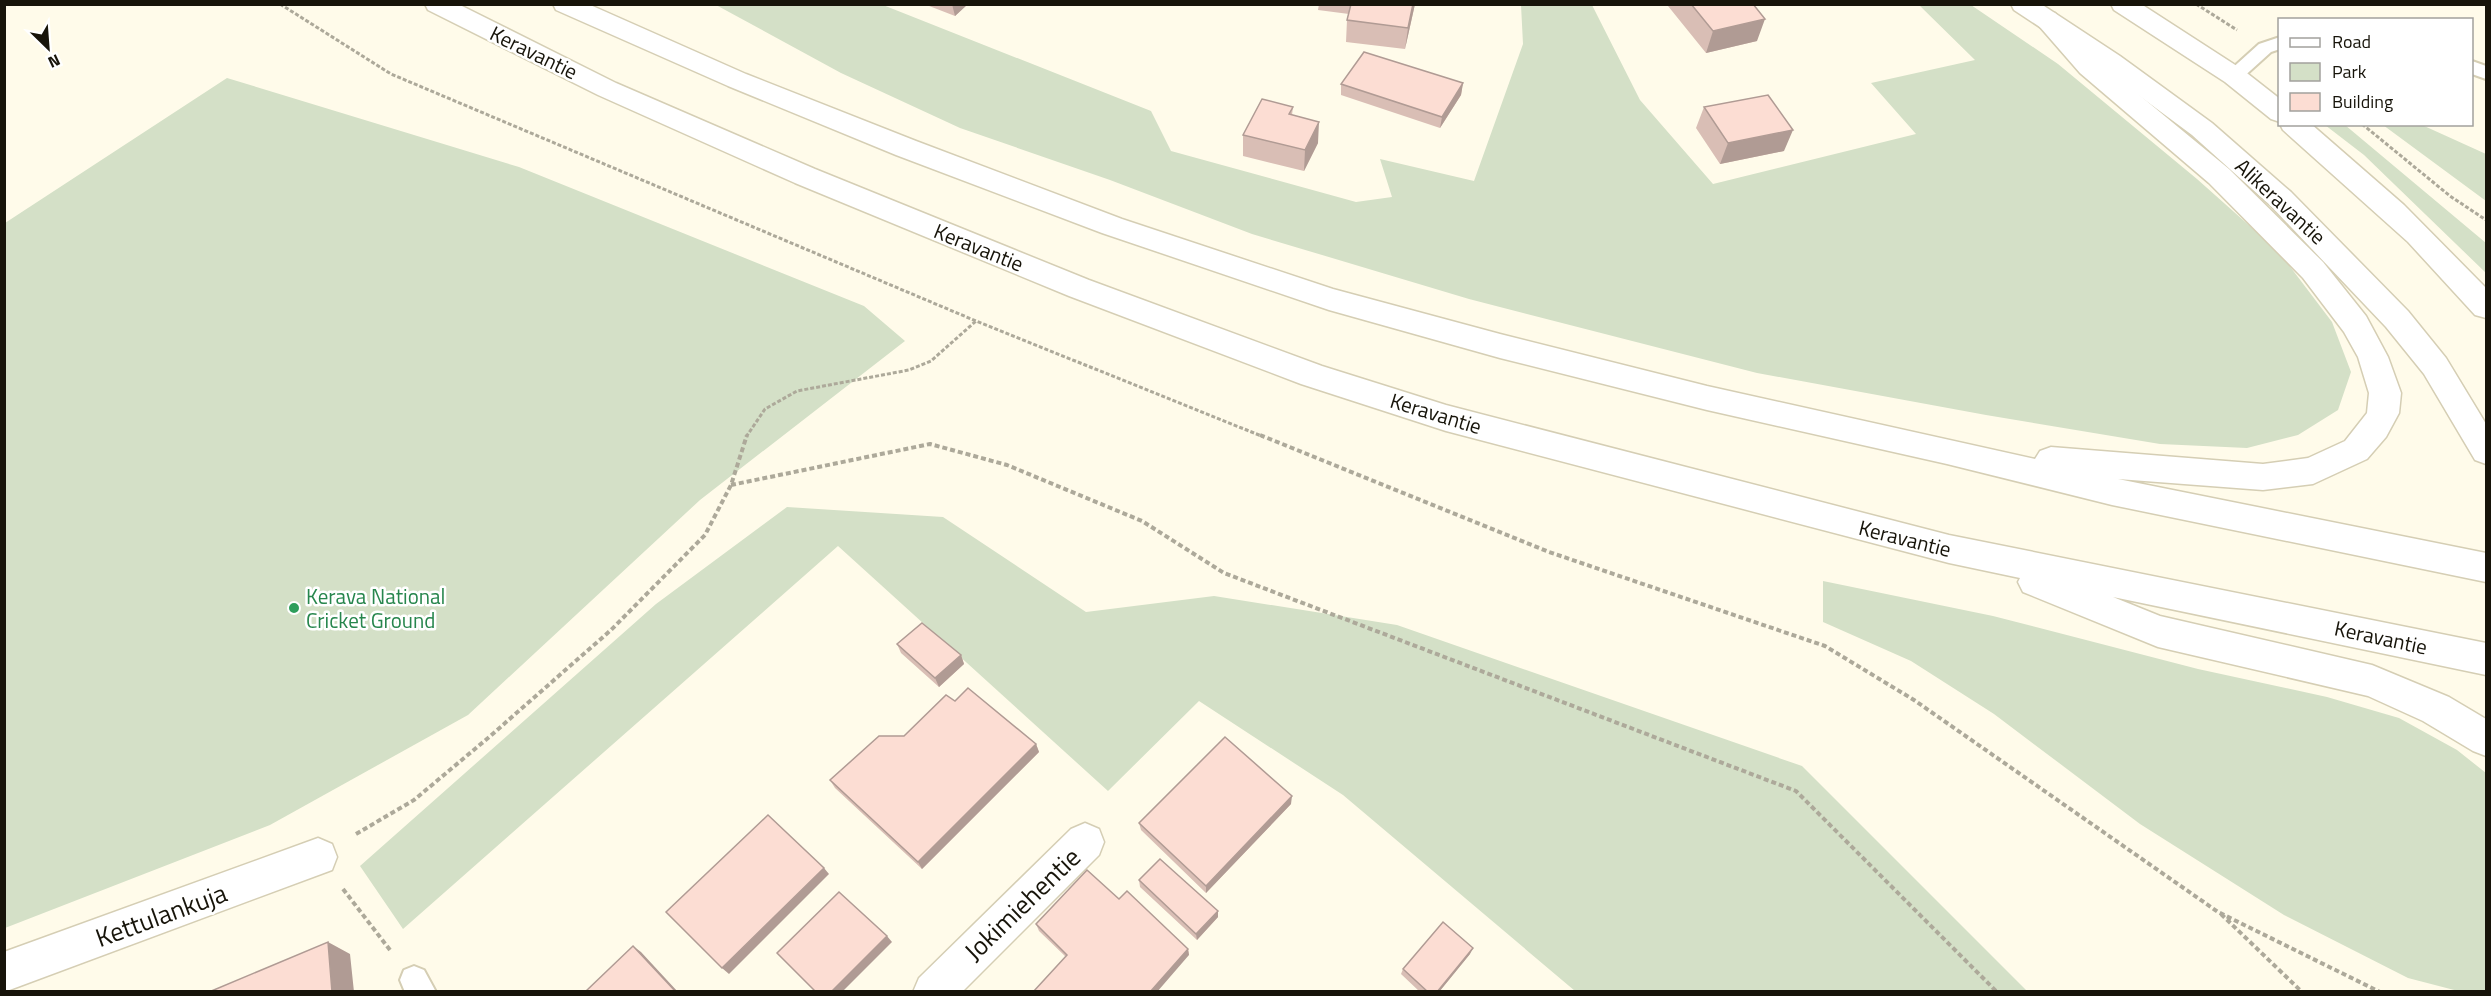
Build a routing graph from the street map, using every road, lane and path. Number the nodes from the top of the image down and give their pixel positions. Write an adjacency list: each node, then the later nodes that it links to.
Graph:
1 (280, 4): 15 (path)
2 (437, 4): 19 (main road, Keravantie)
3 (565, 4): 17 (main road)
4 (2123, 4): 9 (main road)
5 (2035, 12): 16 (main road, Alikeravantie); 17 (main road)
6 (2278, 43): 9 (lane)
7 (2473, 67): 8 (lane)
8 (2487, 73)
9 (2234, 76): 10 (main road)
10 (2278, 111)
11 (2295, 126): 14 (main road)
12 (2364, 126): 13 (path)
13 (2487, 220)
14 (2487, 307)
15 (976, 321): 18 (path); 25 (path)
16 (2487, 450)
17 (1947, 451): 20 (main road)
18 (731, 485): 24 (path); 29 (path)
19 (1949, 549): 21 (main road, Keravantie); 22 (main road)
20 (2487, 568)
21 (2487, 659)
22 (2487, 739)
23 (1085, 842): 28 (main road, Jokimiehentie)
24 (318, 856): 26 (main road, Kettulankuja); 27 (path)
25 (2218, 912): 30 (path); 31 (path)
26 (4, 973)
27 (418, 986)
28 (933, 992)
29 (1997, 992)
30 (2302, 992)
31 (2380, 992)

